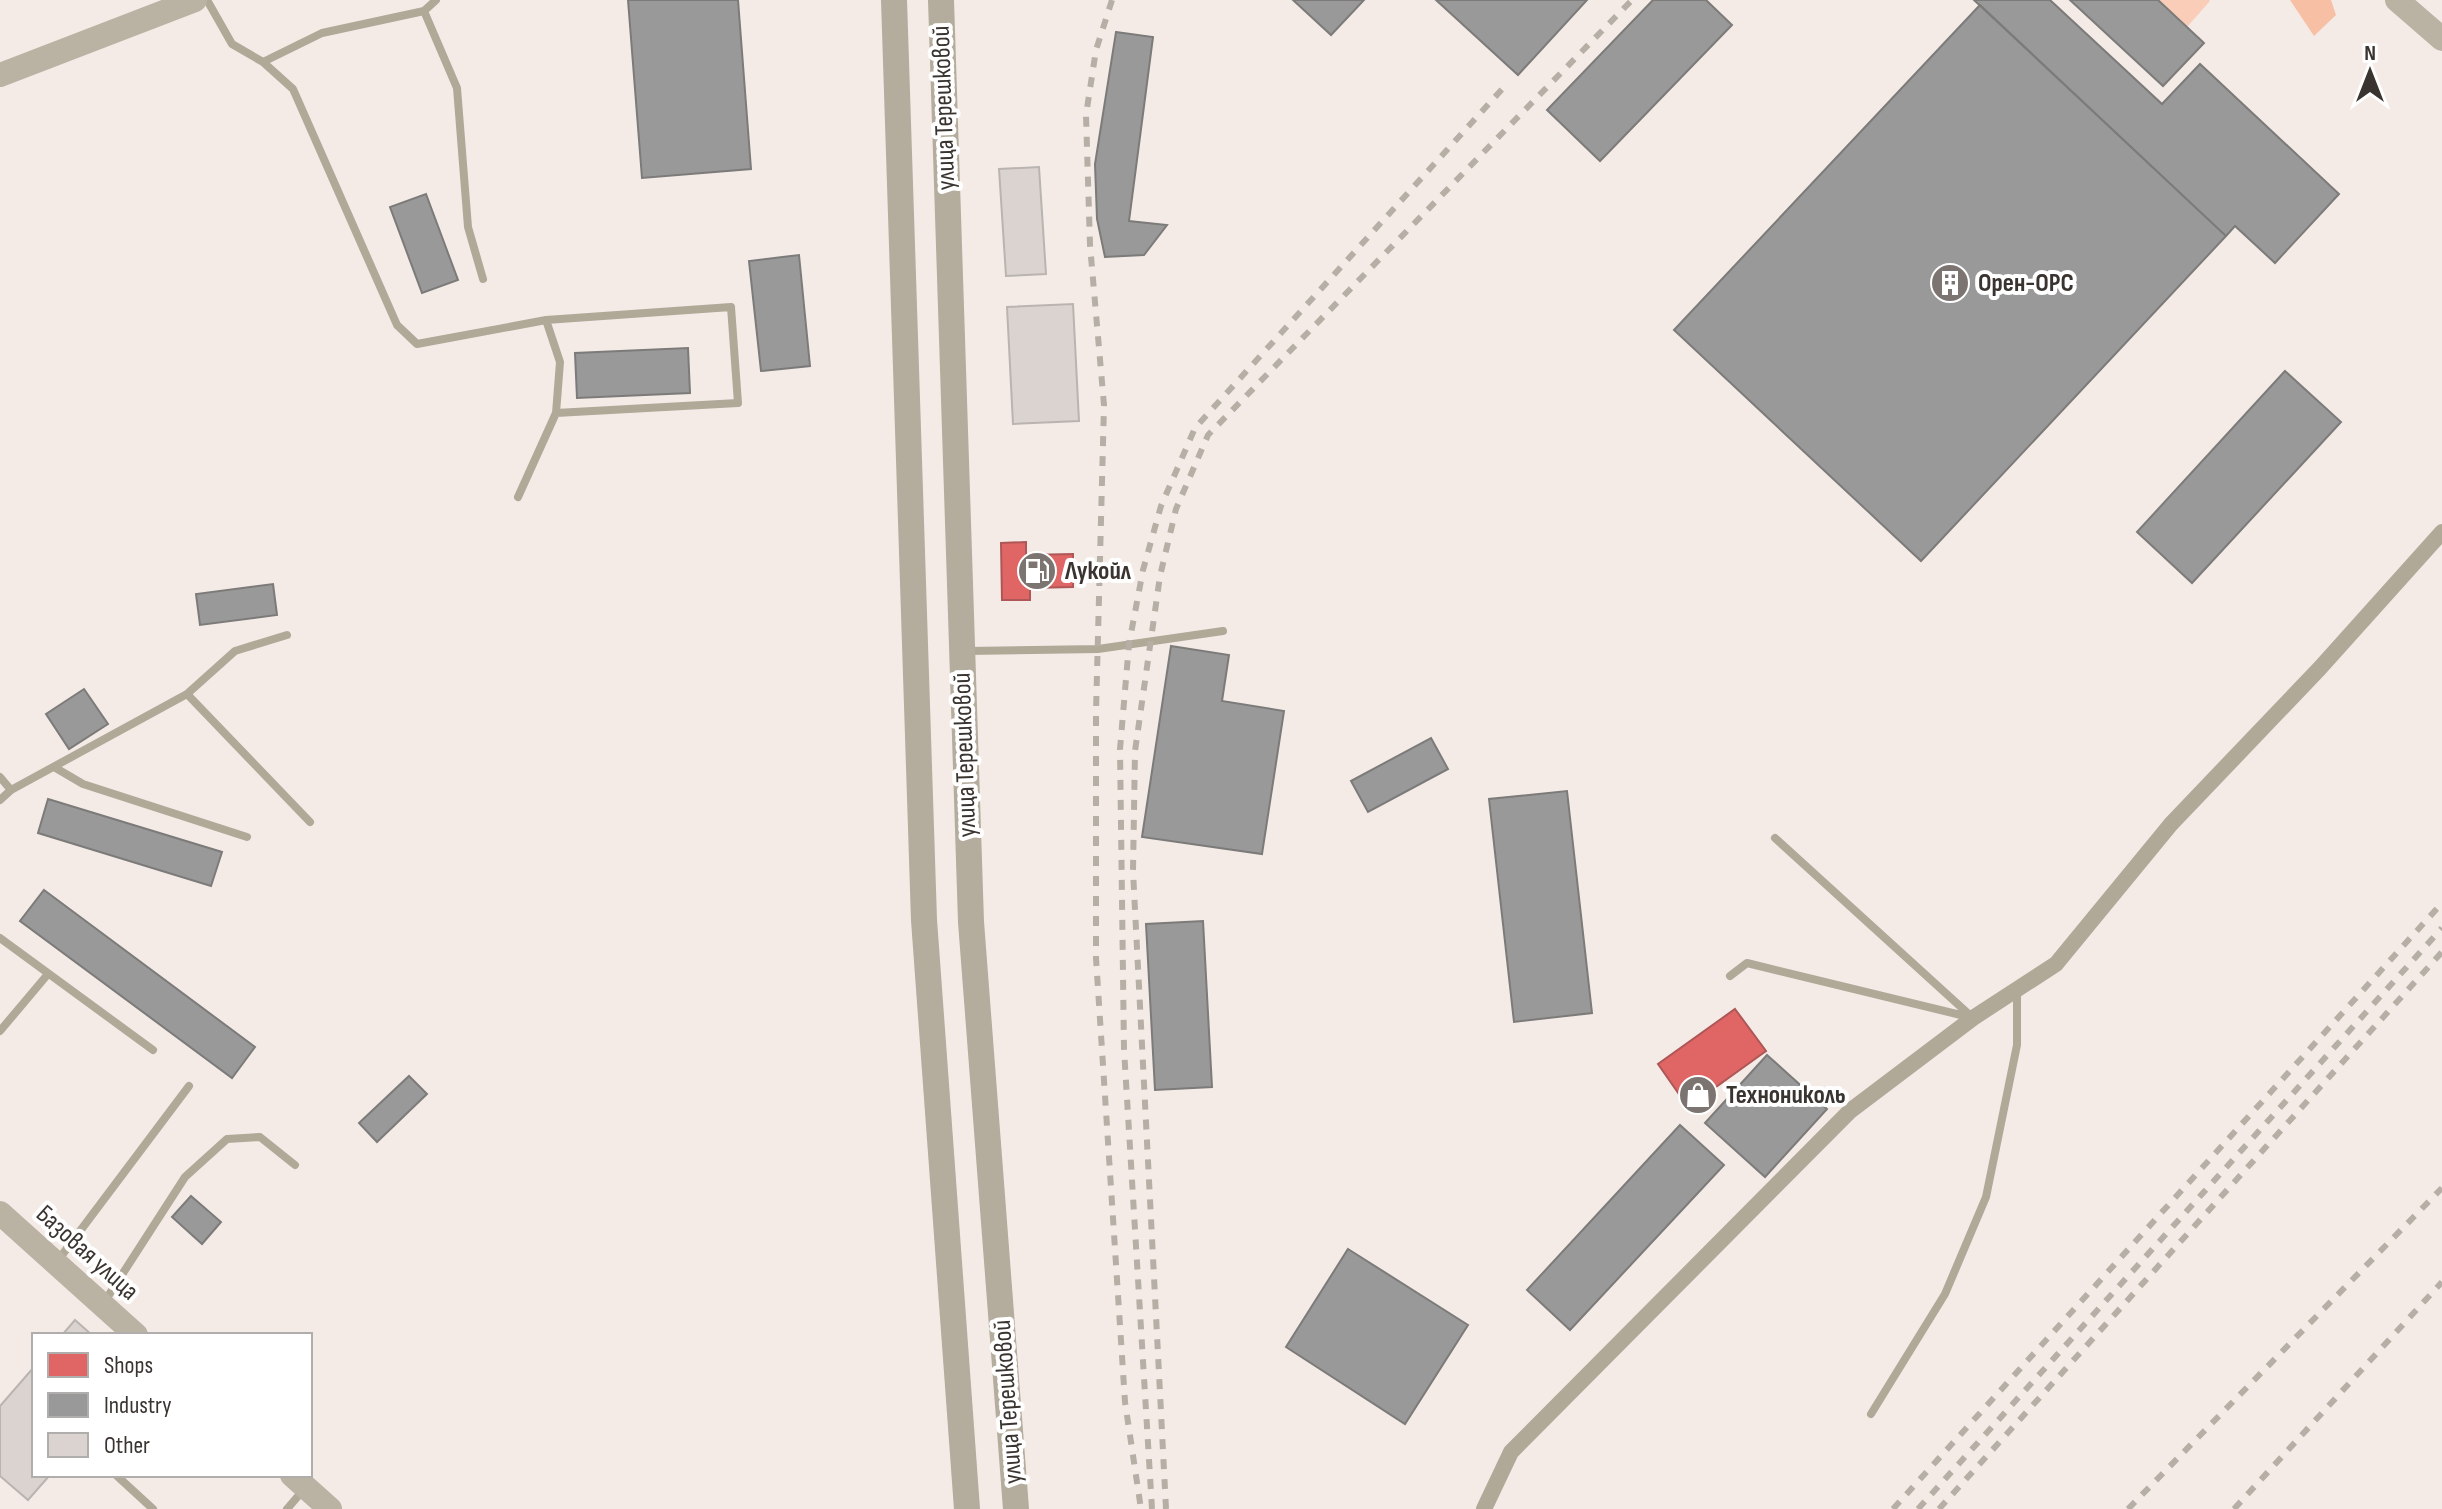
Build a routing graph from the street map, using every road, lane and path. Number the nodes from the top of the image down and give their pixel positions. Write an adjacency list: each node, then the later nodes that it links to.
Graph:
1 (195, 0): 10 (street)
2 (207, 0): 9 (lane)
3 (436, 0): 7 (lane)
4 (894, 0): 19 (main road, улица Терешковой)
5 (941, 0): 18 (main road, улица Терешковой)
6 (2397, 0): 8 (street)
7 (424, 11): 9 (lane); 11 (lane)
8 (2442, 39)
9 (263, 62): 12 (lane)
10 (0, 75)
11 (483, 279)
12 (546, 320): 13 (lane); 13 (lane)
13 (556, 413): 14 (lane)
14 (518, 497)
15 (2442, 532): 31 (street)
16 (1223, 631): 18 (lane)
17 (287, 635): 20 (lane)
18 (962, 651): 19 (main road); 48 (main road, улица Терешковой)
19 (915, 653): 47 (main road, улица Терешковой)
20 (187, 694): 21 (lane); 25 (lane)
21 (54, 767): 23 (lane); 26 (lane)
22 (0, 777): 23 (lane)
23 (11, 790): 24 (lane)
24 (0, 800)
25 (310, 822)
26 (247, 837)
27 (1775, 838): 32 (lane)
28 (0, 938): 29 (lane)
29 (48, 974): 33 (lane); 34 (lane)
30 (1730, 976): 32 (lane)
31 (2017, 990): 32 (street); 41 (lane)
32 (1973, 1018): 49 (street)
33 (0, 1031)
34 (153, 1050)
35 (189, 1086): 38 (lane)
36 (295, 1165): 39 (lane)
37 (0, 1213): 38 (street, Базовая улица)
38 (56, 1263): 39 (street, Базовая улица)
39 (103, 1305): 40 (street, Базовая улица)
40 (134, 1333)
41 (1871, 1414)
42 (118, 1477): 44 (lane)
43 (299, 1481): 45 (lane); 46 (street)
44 (153, 1509)
45 (287, 1509)
46 (330, 1509)
47 (967, 1509)
48 (1016, 1509)
49 (1484, 1509)

